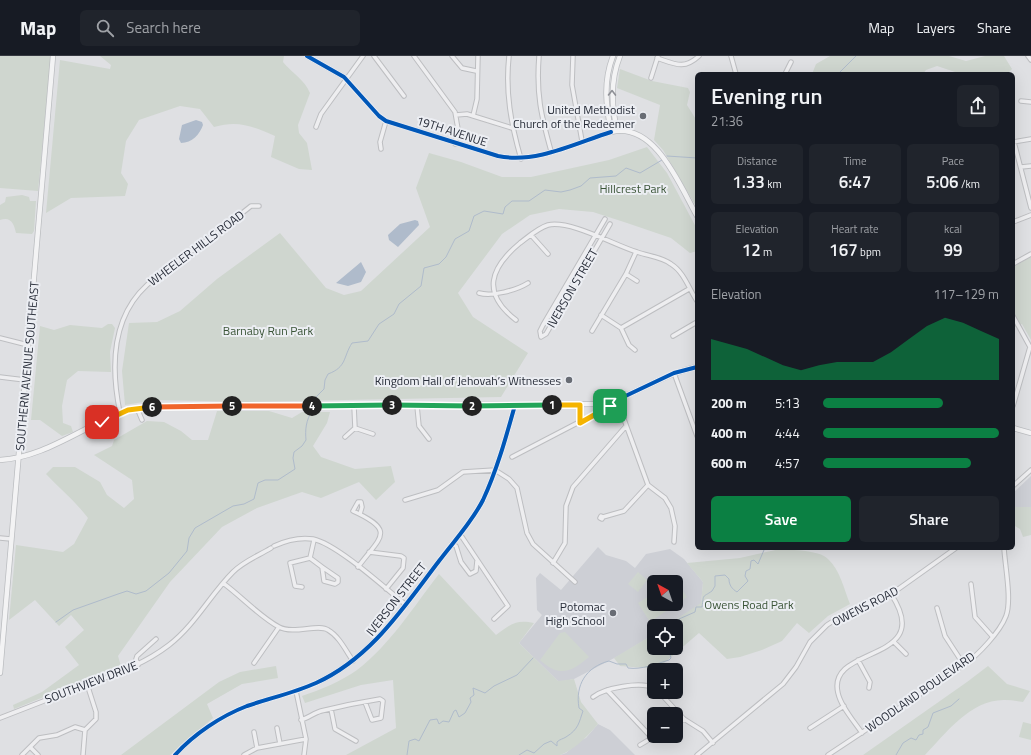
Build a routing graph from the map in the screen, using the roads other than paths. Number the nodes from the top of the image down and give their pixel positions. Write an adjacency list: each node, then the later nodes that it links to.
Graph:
1 (307, 56): 23 (street, 19TH AVENUE)
2 (363, 56): 23 (street)
3 (374, 56): 24 (street)
4 (414, 56): 27 (street)
5 (452, 56): 19 (street)
6 (478, 56): 19 (street)
7 (509, 56): 31 (street)
8 (539, 56): 40 (street)
9 (574, 56): 35 (street)
10 (613, 56): 33 (main road)
11 (620, 56): 32 (main road, one-way to 11)
12 (699, 56): 16 (street)
13 (731, 56): 20 (street)
14 (1028, 56): 17 (street)
15 (54, 57): 73 (main road, SOUTHERN AVENUE SOUTHEAST)
16 (657, 57): 22 (street)
17 (1031, 60)
18 (791, 62): 21 (street)
19 (476, 71): 28 (street)
20 (735, 72)
21 (786, 72)
22 (651, 78)
23 (346, 79): 29 (street, 19TH AVENUE); 30 (street)
24 (404, 96)
25 (1021, 101): 26 (street)
26 (1031, 102)
27 (456, 115): 28 (street); 37 (street)
28 (473, 116): 31 (street)
29 (386, 121): 37 (street, 19TH AVENUE); 39 (street)
30 (316, 127)
31 (512, 128): 41 (street)
32 (617, 130): 33 (main road); 46 (main road)
33 (612, 132): 35 (street, 19TH AVENUE)
34 (1031, 139): 36 (street)
35 (582, 141): 40 (street, 19TH AVENUE)
36 (1015, 142)
37 (455, 144): 41 (street, 19TH AVENUE)
38 (1015, 148): 43 (street)
39 (381, 149)
40 (551, 151): 41 (street, 19TH AVENUE)
41 (521, 159)
42 (1031, 166): 43 (street)
43 (1021, 168): 45 (street)
44 (260, 206): 87 (street, WHEELER HILLS ROAD)
45 (1031, 208)
46 (695, 212)
47 (1031, 215): 49 (street)
48 (605, 219): 52 (street, IVERSON STREET)
49 (1015, 221)
50 (610, 224): 53 (street, IVERSON STREET)
51 (531, 235): 52 (street); 55 (street); 63 (street)
52 (596, 236): 53 (street); 53 (street, IVERSON STREET)
53 (601, 238): 54 (street)
54 (636, 252): 58 (street); 61 (street)
55 (548, 254)
56 (1031, 254): 57 (street)
57 (1015, 263)
58 (626, 274): 59 (street); 65 (street)
59 (637, 281)
60 (528, 283): 63 (street)
61 (689, 289): 64 (street); 69 (street)
62 (479, 293): 63 (street)
63 (495, 293): 66 (street)
64 (695, 298)
65 (601, 315): 69 (street); 70 (street)
66 (516, 320)
67 (1015, 320): 79 (street)
68 (695, 323): 71 (street)
69 (621, 328): 74 (street)
70 (592, 331)
71 (673, 336)
72 (0, 338): 73 (street)
73 (28, 345): 78 (main road, SOUTHERN AVENUE SOUTHEAST)
74 (635, 350)
75 (695, 368): 76 (main road)
76 (674, 373): 80 (main road); 91 (street)
77 (0, 378): 78 (street)
78 (26, 380): 99 (main road, SOUTHERN AVENUE SOUTHEAST)
79 (1015, 399)
80 (617, 400): 82 (main road); 90 (street)
81 (516, 405): 82 (main road); 84 (main road); 101 (street, IVERSON STREET)
82 (580, 405): 89 (street)
83 (354, 406): 84 (main road); 86 (main road); 92 (street)
84 (417, 406): 97 (street)
85 (610, 406): 89 (street)
86 (137, 408): 87 (main road); 88 (street)
87 (120, 413): 99 (main road)
88 (142, 420)
89 (580, 423): 98 (street)
90 (626, 426): 104 (street); 119 (street)
91 (695, 427)
92 (355, 428): 95 (street); 96 (street)
93 (1015, 429): 94 (main road)
94 (1031, 433)
95 (373, 434)
96 (345, 437)
97 (429, 439)
98 (512, 457)
99 (19, 458): 100 (main road); 110 (main road, SOUTHERN AVENUE SOUTHEAST)
100 (0, 460)
101 (495, 470): 105 (street); 108 (street, IVERSON STREET); 119 (street)
102 (1031, 470): 103 (street)
103 (1015, 484)
104 (648, 485): 107 (street); 112 (street)
105 (405, 500)
106 (360, 514): 116 (street)
107 (603, 517)
108 (460, 534): 113 (street, IVERSON STREET); 118 (street)
109 (0, 538): 110 (street)
110 (12, 539): 129 (main road, SOUTHERN AVENUE SOUTHEAST)
111 (314, 540): 117 (street); 121 (street, SOUTHVIEW DRIVE); 123 (street, SOUTHVIEW DRIVE)
112 (674, 542)
113 (452, 544): 118 (street); 128 (street, IVERSON STREET)
114 (953, 550): 127 (street, OWENS ROAD)
115 (1004, 550): 133 (street, WOODLAND BOULEVARD)
116 (370, 552): 121 (street); 126 (street)
117 (310, 558): 120 (street); 125 (street)
118 (477, 560): 131 (street)
119 (553, 563): 122 (street)
120 (322, 567): 120 (street)
121 (358, 567): 126 (street, SOUTHVIEW DRIVE)
122 (575, 582)
123 (223, 583): 132 (street); 141 (street, SOUTHVIEW DRIVE)
124 (971, 584): 133 (street)
125 (302, 586)
126 (386, 589): 128 (street, SOUTHVIEW DRIVE)
127 (891, 594): 136 (street); 166 (street, OWENS ROAD)
128 (406, 605): 139 (street, IVERSON STREET)
129 (3, 608): 135 (main road, SOUTHERN AVENUE SOUTHEAST)
130 (938, 608): 142 (street)
131 (494, 619)
132 (279, 627): 139 (street); 140 (street)
133 (992, 636): 142 (street, WOODLAND BOULEVARD)
134 (156, 639): 141 (street)
135 (1, 642): 143 (main road, SOUTHERN AVENUE SOUTHEAST)
136 (894, 642): 137 (street); 138 (street)
137 (906, 654)
138 (858, 660): 146 (street); 152 (street)
139 (353, 661): 148 (street, IVERSON STREET)
140 (254, 663)
141 (138, 664): 144 (street, SOUTHVIEW DRIVE)
142 (964, 665): 162 (street, WOODLAND BOULEVARD)
143 (0, 673)
144 (87, 684): 154 (street, SOUTHVIEW DRIVE); 159 (street)
145 (647, 687): 147 (street)
146 (869, 688)
147 (608, 690): 149 (street); 160 (street)
148 (296, 691): 156 (street); 174 (street, IVERSON STREET)
149 (593, 697)
150 (665, 699): 155 (street)
151 (365, 702): 151 (street); 153 (street)
152 (844, 706): 158 (street); 162 (street)
153 (331, 709): 156 (street); 164 (street)
154 (0, 718)
155 (684, 719): 166 (street)
156 (301, 720): 163 (street)
157 (277, 728): 167 (street)
158 (810, 728)
159 (85, 730): 169 (street); 173 (street)
160 (647, 730)
161 (254, 732): 170 (street)
162 (862, 733): 178 (street, WOODLAND BOULEVARD)
163 (306, 739): 167 (street); 176 (street)
164 (356, 741)
165 (647, 741): 168 (street)
166 (713, 742): 177 (street, OWENS ROAD)
167 (280, 744): 170 (street)
168 (640, 745)
169 (30, 747): 171 (street); 172 (street)
170 (257, 748): 175 (street)
171 (22, 755)
172 (38, 755)
173 (83, 755)
174 (175, 755)
175 (244, 755)
176 (304, 755)
177 (697, 755)
178 (828, 755)

